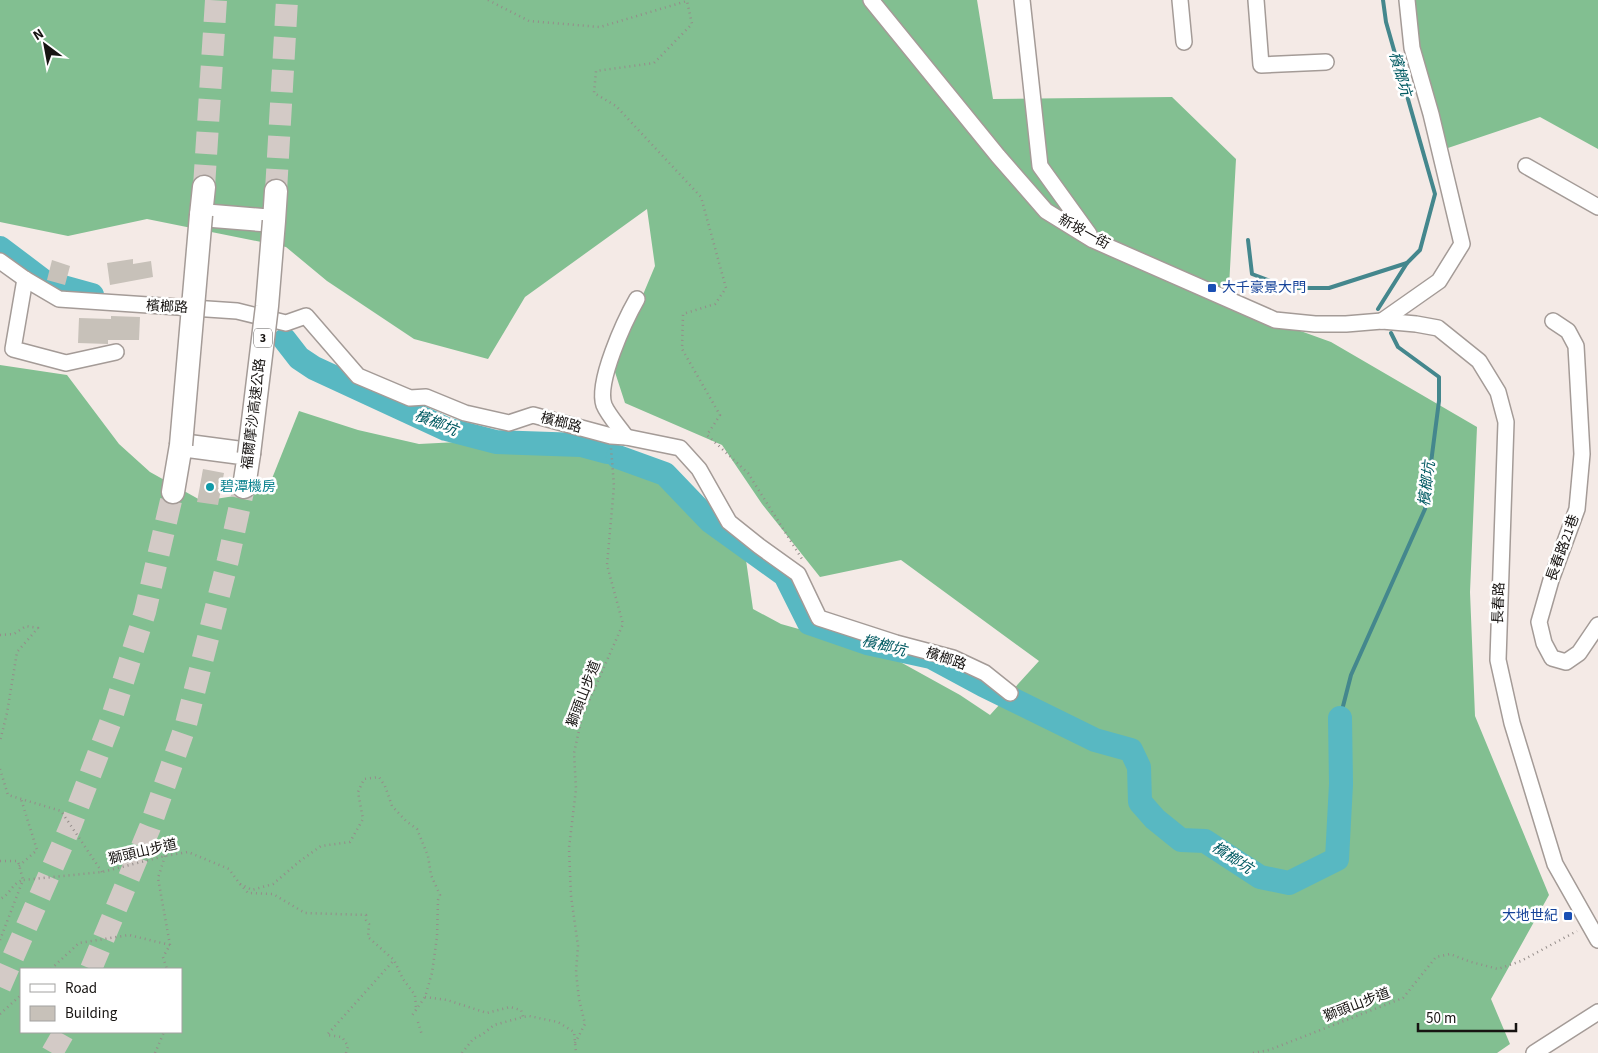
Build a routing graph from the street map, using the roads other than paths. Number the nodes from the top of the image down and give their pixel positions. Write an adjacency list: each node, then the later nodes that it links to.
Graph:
1 (871, 0): 14 (street, 新坡一街)
2 (1022, 0): 14 (street)
3 (1180, 0): 6 (street)
4 (1256, 0): 7 (street)
5 (1406, 0): 18 (street)
6 (1184, 42)
7 (1326, 62)
8 (1526, 166): 11 (street)
9 (204, 186): 12 (highway)
10 (276, 191): 13 (highway, 福爾摩沙高速公路 / 3)
11 (1598, 207)
12 (201, 215): 13 (highway); 23 (highway, bridge)
13 (274, 221): 24 (highway, 福爾摩沙高速公路 / 3, bridge)
14 (1093, 240): 18 (street, 新坡一街)
15 (0, 262): 16 (street, 檳榔路)
16 (25, 279): 20 (street); 22 (street, 檳榔路)
17 (637, 299): 22 (street)
18 (1382, 321): 29 (street, 長春路)
19 (1553, 321): 27 (street, 長春路21巷)
20 (6, 349): 21 (street)
21 (116, 352)
22 (626, 437): 28 (street, 檳榔路)
23 (181, 444): 24 (highway); 26 (highway)
24 (249, 454): 25 (highway, 福爾摩沙高速公路 / 3)
25 (244, 487)
26 (173, 492)
27 (1598, 625)
28 (1010, 693)
29 (1598, 940)
30 (1598, 1012): 31 (street)
31 (1534, 1053)

